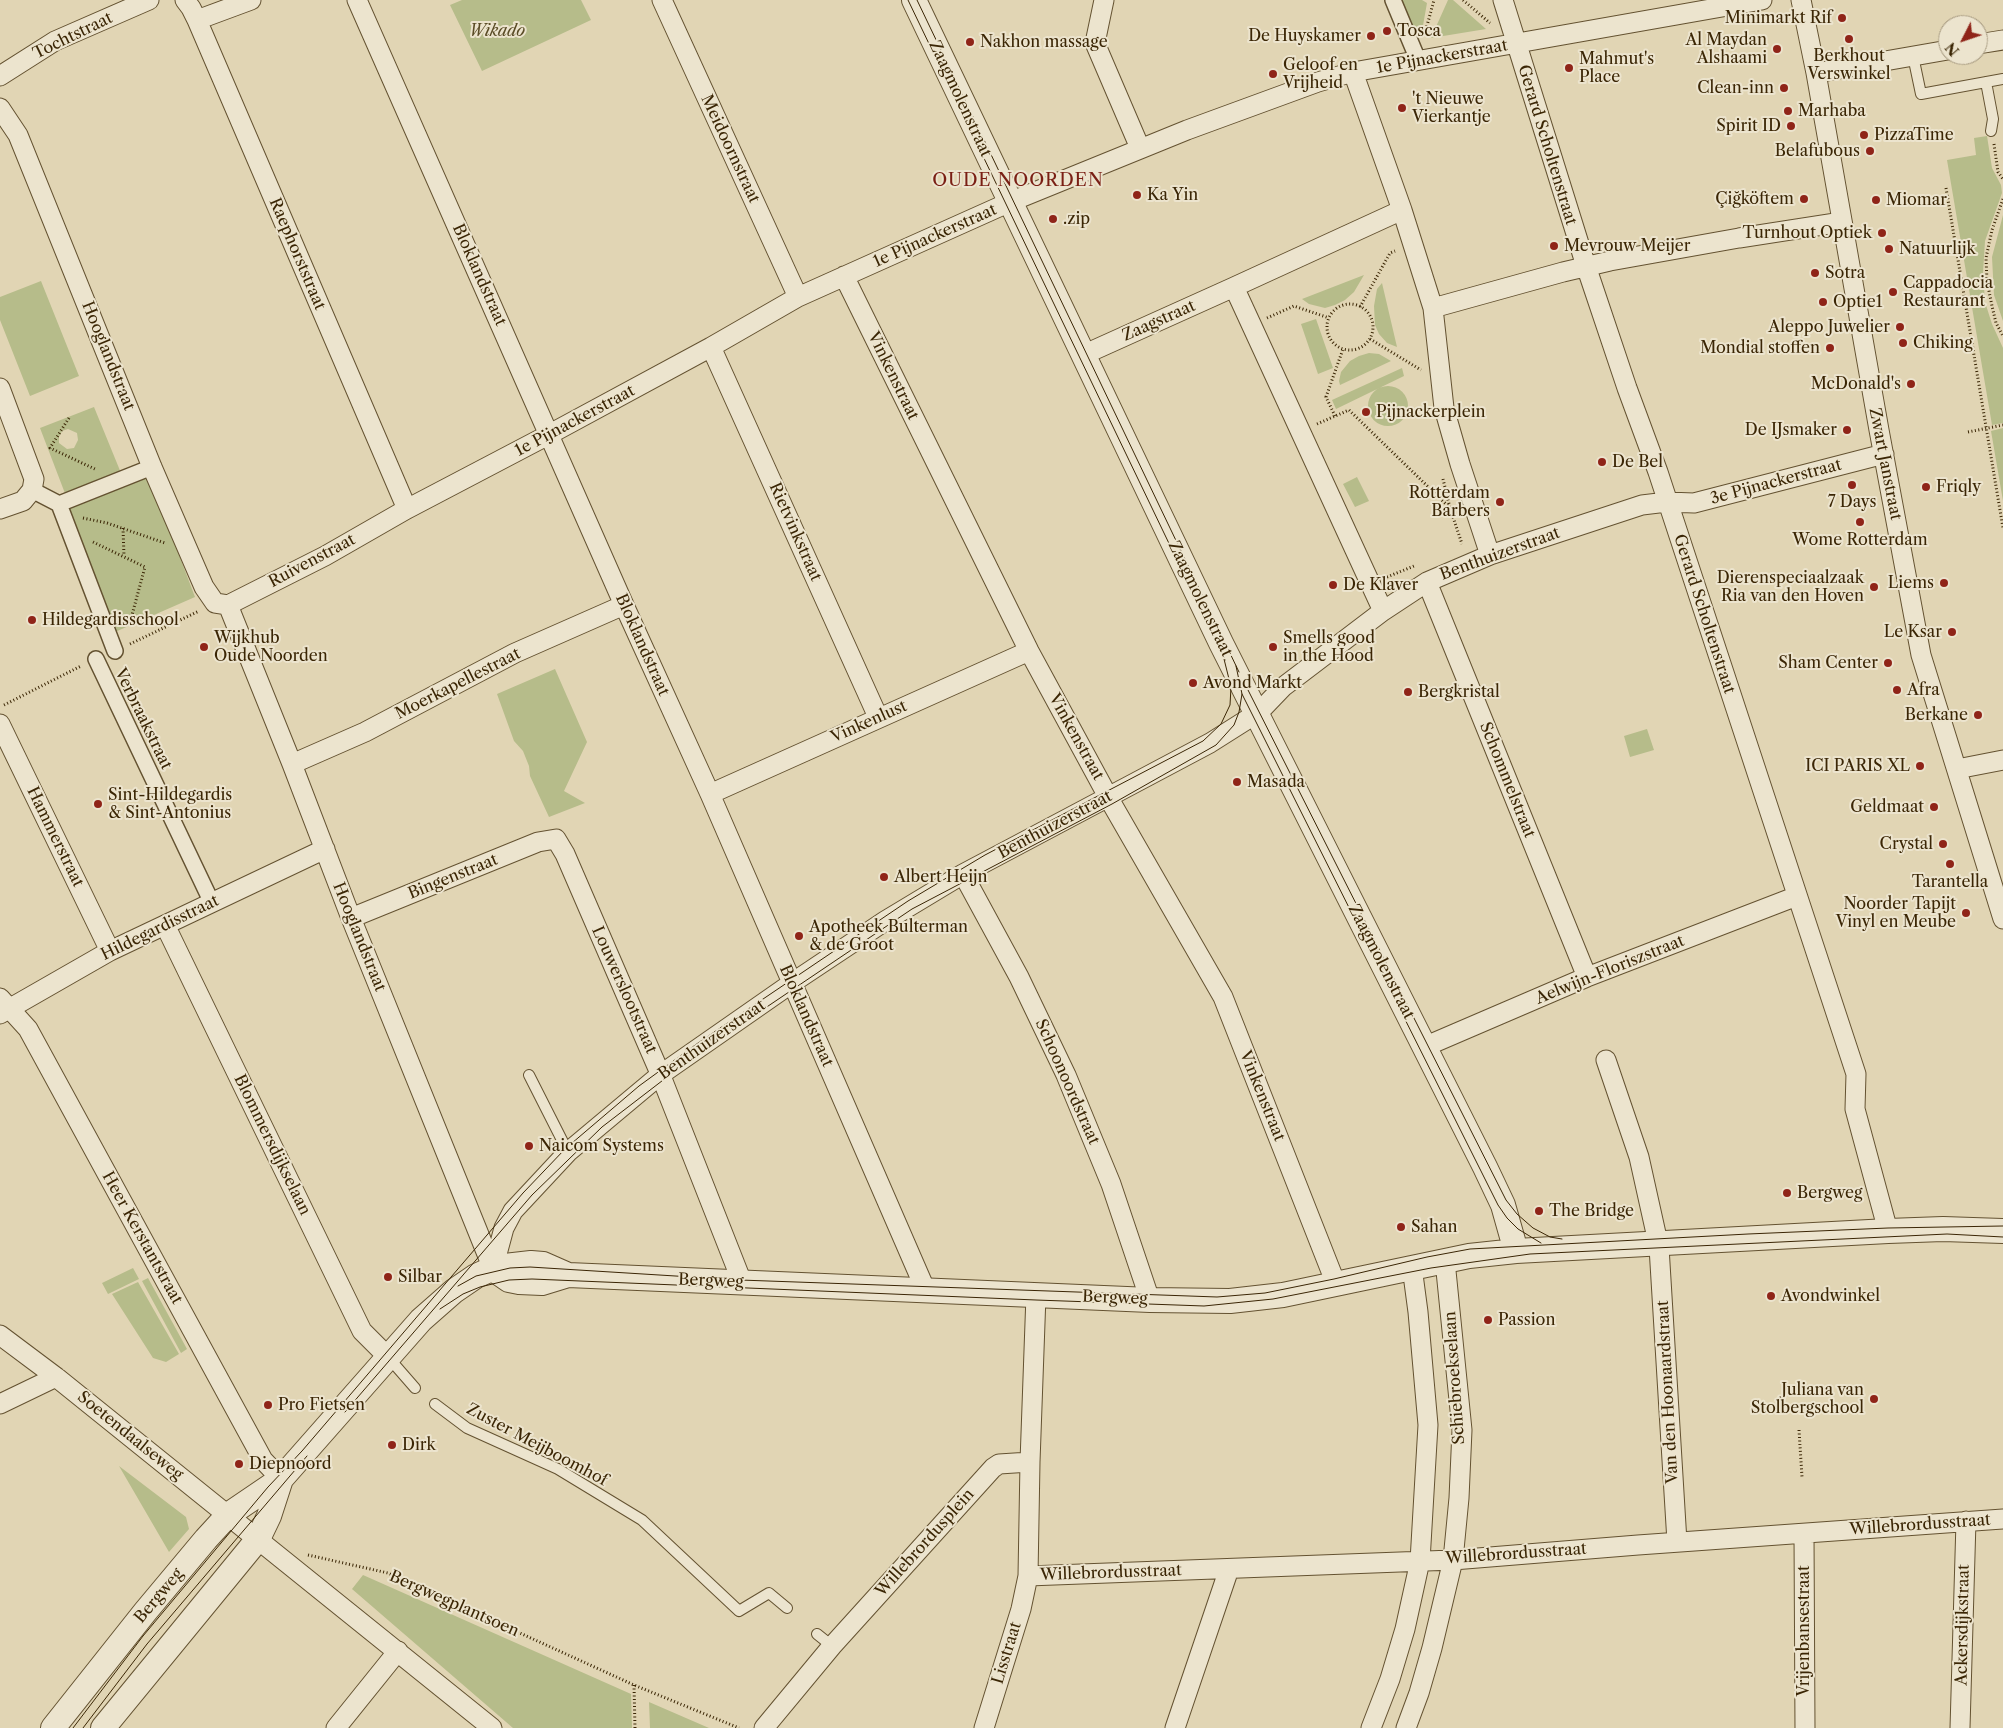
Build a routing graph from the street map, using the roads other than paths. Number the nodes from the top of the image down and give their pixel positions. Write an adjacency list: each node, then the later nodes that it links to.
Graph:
1 (150, 0): 21 (street, Tochtstraat)
2 (185, 0): 12 (street, Raephorststraat)
3 (251, 0): 12 (street)
4 (357, 0): 39 (street, Bloklandstraat)
5 (662, 0): 34 (street, Meidoornstraat)
6 (914, 0): 28 (street, Zaagmolenstraat)
7 (1104, 0): 27 (street)
8 (1393, 0): 18 (street)
9 (1503, 0): 15 (street, Gerard Scholtenstraat)
10 (1762, 0): 15 (street, 1e Pijnackerstraat)
11 (1801, 0): 20 (street, Zwart Janstraat)
12 (198, 20): 46 (street, Raephorststraat)
13 (2003, 40): 14 (street)
14 (1988, 42)
15 (1516, 44): 18 (street, 1e Pijnackerstraat); 31 (street, Gerard Scholtenstraat)
16 (1938, 52): 17 (street)
17 (1913, 56): 20 (street); 23 (lane)
18 (1418, 60): 19 (street, 1e Pijnackerstraat)
19 (1353, 72): 27 (street, 1e Pijnackerstraat); 29 (street)
20 (1816, 73): 30 (street, Zwart Janstraat)
21 (0, 76)
22 (2003, 79): 23 (lane)
23 (1986, 82): 25 (lane)
24 (0, 108): 41 (street, Hooglandstraat)
25 (1998, 118): 26 (lane)
26 (1991, 131)
27 (1140, 148): 28 (street, 1e Pijnackerstraat)
28 (1010, 202): 32 (street, 1e Pijnackerstraat); 37 (street, Zaagmolenstraat)
29 (1402, 210): 33 (street); 35 (street)
30 (1842, 222): 31 (street); 40 (street, Zwart Janstraat)
31 (1586, 266): 35 (street); 43 (street, Gerard Scholtenstraat)
32 (844, 276): 34 (street, 1e Pijnackerstraat); 53 (street, Vinkenstraat)
33 (1234, 287): 37 (street, Zaagstraat); 51 (street)
34 (798, 298): 36 (street, 1e Pijnackerstraat)
35 (1433, 308): 47 (street)
36 (711, 347): 39 (street, 1e Pijnackerstraat); 56 (street, Rietvinkstraat)
37 (1083, 355): 55 (street, Zaagmolenstraat)
38 (0, 388): 42 (street)
39 (550, 434): 46 (street, 1e Pijnackerstraat); 50 (street, Bloklandstraat)
40 (1884, 454): 43 (street, 3e Pijnackerstraat); 60 (street, Zwart Janstraat)
41 (152, 467): 45 (street); 49 (street, Hooglandstraat)
42 (32, 490): 44 (street); 45 (street)
43 (1667, 502): 47 (street, Benthuizerstraat); 66 (street, Gerard Scholtenstraat)
44 (0, 509)
45 (61, 509): 52 (street, Verbraakstraat)
46 (407, 509): 49 (street, Ruivenstraat)
47 (1490, 555): 48 (street, Benthuizerstraat)
48 (1427, 582): 51 (street, Benthuizerstraat); 72 (street, Schommelstraat)
49 (221, 604): 59 (street, Hooglandstraat)
50 (624, 605): 59 (street, Moerkapellestraat); 61 (street, Bloklandstraat)
51 (1383, 611): 55 (street, Benthuizerstraat)
52 (115, 650)
53 (1029, 651): 56 (street, Vinkenlust); 62 (street, Vinkenstraat)
54 (96, 660): 67 (street, Verbraakstraat)
55 (1256, 714): 62 (street, Benthuizerstraat); 75 (street, Zaagmolenstraat)
56 (878, 717): 61 (street, Vinkenlust)
57 (0, 724): 71 (street, Hammerstraat)
58 (2003, 760): 60 (street)
59 (292, 764): 64 (street, Hooglandstraat)
60 (1958, 769): 69 (street, Zwart Janstraat)
61 (710, 794): 73 (street, Bloklandstraat)
62 (1109, 797): 65 (street, Benthuizerstraat); 88 (street, Vinkenstraat)
63 (556, 839): 68 (street, Bingenstraat); 78 (street, Louwerslootstraat)
64 (325, 849): 67 (street, Hildegardisstraat); 68 (street, Hooglandstraat)
65 (963, 874): 73 (street, Benthuizerstraat); 91 (street, Schoonoordstraat)
66 (1797, 896): 72 (street, Aelwijn-Floriszstraat); 81 (street, Gerard Scholtenstraat)
67 (212, 902): 70 (street, Hildegardisstraat)
68 (351, 918): 86 (street, Hooglandstraat)
69 (2003, 919)
70 (165, 926): 71 (street, Hildegardisstraat); 93 (street, Blommersdijkselaan)
71 (110, 951): 74 (street, Hildegardisstraat)
72 (1587, 977): 75 (street, Aelwijn-Floriszstraat)
73 (792, 983): 78 (street, Benthuizerstraat); 89 (street, Bloklandstraat)
74 (3, 1007): 99 (street, Heer Kerstantstraat)
75 (1424, 1047): 83 (street, Zaagmolenstraat)
76 (1606, 1060): 82 (street)
77 (529, 1075): 79 (lane)
78 (660, 1075): 79 (street, Benthuizerstraat); 87 (street, Louwerslootstraat)
79 (568, 1152): 86 (street, Benthuizerstraat)
80 (2001, 1230): 81 (street, Bergweg)
81 (1888, 1231): 82 (street, Bergweg)
82 (1658, 1242): 83 (street, Bergweg); 105 (street, Van den Hoonaardstraat)
83 (1516, 1251): 84 (street, Bergweg)
84 (1445, 1261): 85 (street, Bergweg); 106 (street, Schiebroekselaan)
85 (1412, 1267): 88 (street, Bergweg); 107 (street, Schiebroekselaan)
86 (493, 1269): 87 (street, Bergweg); 93 (street, Bergweg)
87 (742, 1282): 89 (street, Bergweg)
88 (1336, 1284): 91 (street, Bergweg)
89 (926, 1291): 90 (street, Bergweg)
90 (1036, 1294): 91 (street, Bergweg); 98 (street)
91 (1150, 1300)
92 (0, 1335): 94 (street, Soetendaalseweg)
93 (388, 1357): 95 (lane); 99 (street, Bergweg)
94 (56, 1377): 96 (street); 100 (street, Soetendaalseweg)
95 (415, 1388)
96 (0, 1404)
97 (435, 1404): 110 (lane, Zuster Meijboomhof)
98 (1030, 1462): 109 (street); 112 (street, Willebrordusplein)
99 (281, 1479): 100 (street, Bergweg); 104 (street, Bergweg)
100 (228, 1515): 104 (street, Soetendaalseweg); 114 (street, Bergweg)
101 (2003, 1519): 102 (street, Willebrordusstraat)
102 (1966, 1521): 103 (street, Willebrordusstraat); 124 (street, Ackersdijkstraat)
103 (1804, 1534): 105 (street, Willebrordusstraat); 123 (street, Vrijenbansestraat)
104 (258, 1538): 113 (street); 115 (street, Bergweg)
105 (1677, 1542): 106 (street, Willebrordusstraat)
106 (1453, 1560): 107 (street, Willebrordusstraat); 122 (street, Schiebroekselaan)
107 (1420, 1561): 108 (street, Willebrordusstraat); 121 (street, Schiebroekselaan)
108 (1229, 1569): 109 (street, Willebrordusstraat); 120 (street)
109 (1028, 1576): 119 (street, Lisstraat)
110 (787, 1608)
111 (817, 1634): 112 (lane)
112 (832, 1646): 118 (street, Willebrordusplein)
113 (398, 1651): 116 (street); 117 (street)
114 (53, 1728)
115 (103, 1728)
116 (336, 1728)
117 (492, 1728)
118 (764, 1728)
119 (984, 1728)
120 (1175, 1728)
121 (1370, 1728)
122 (1406, 1728)
123 (1805, 1728)
124 (1960, 1728)

